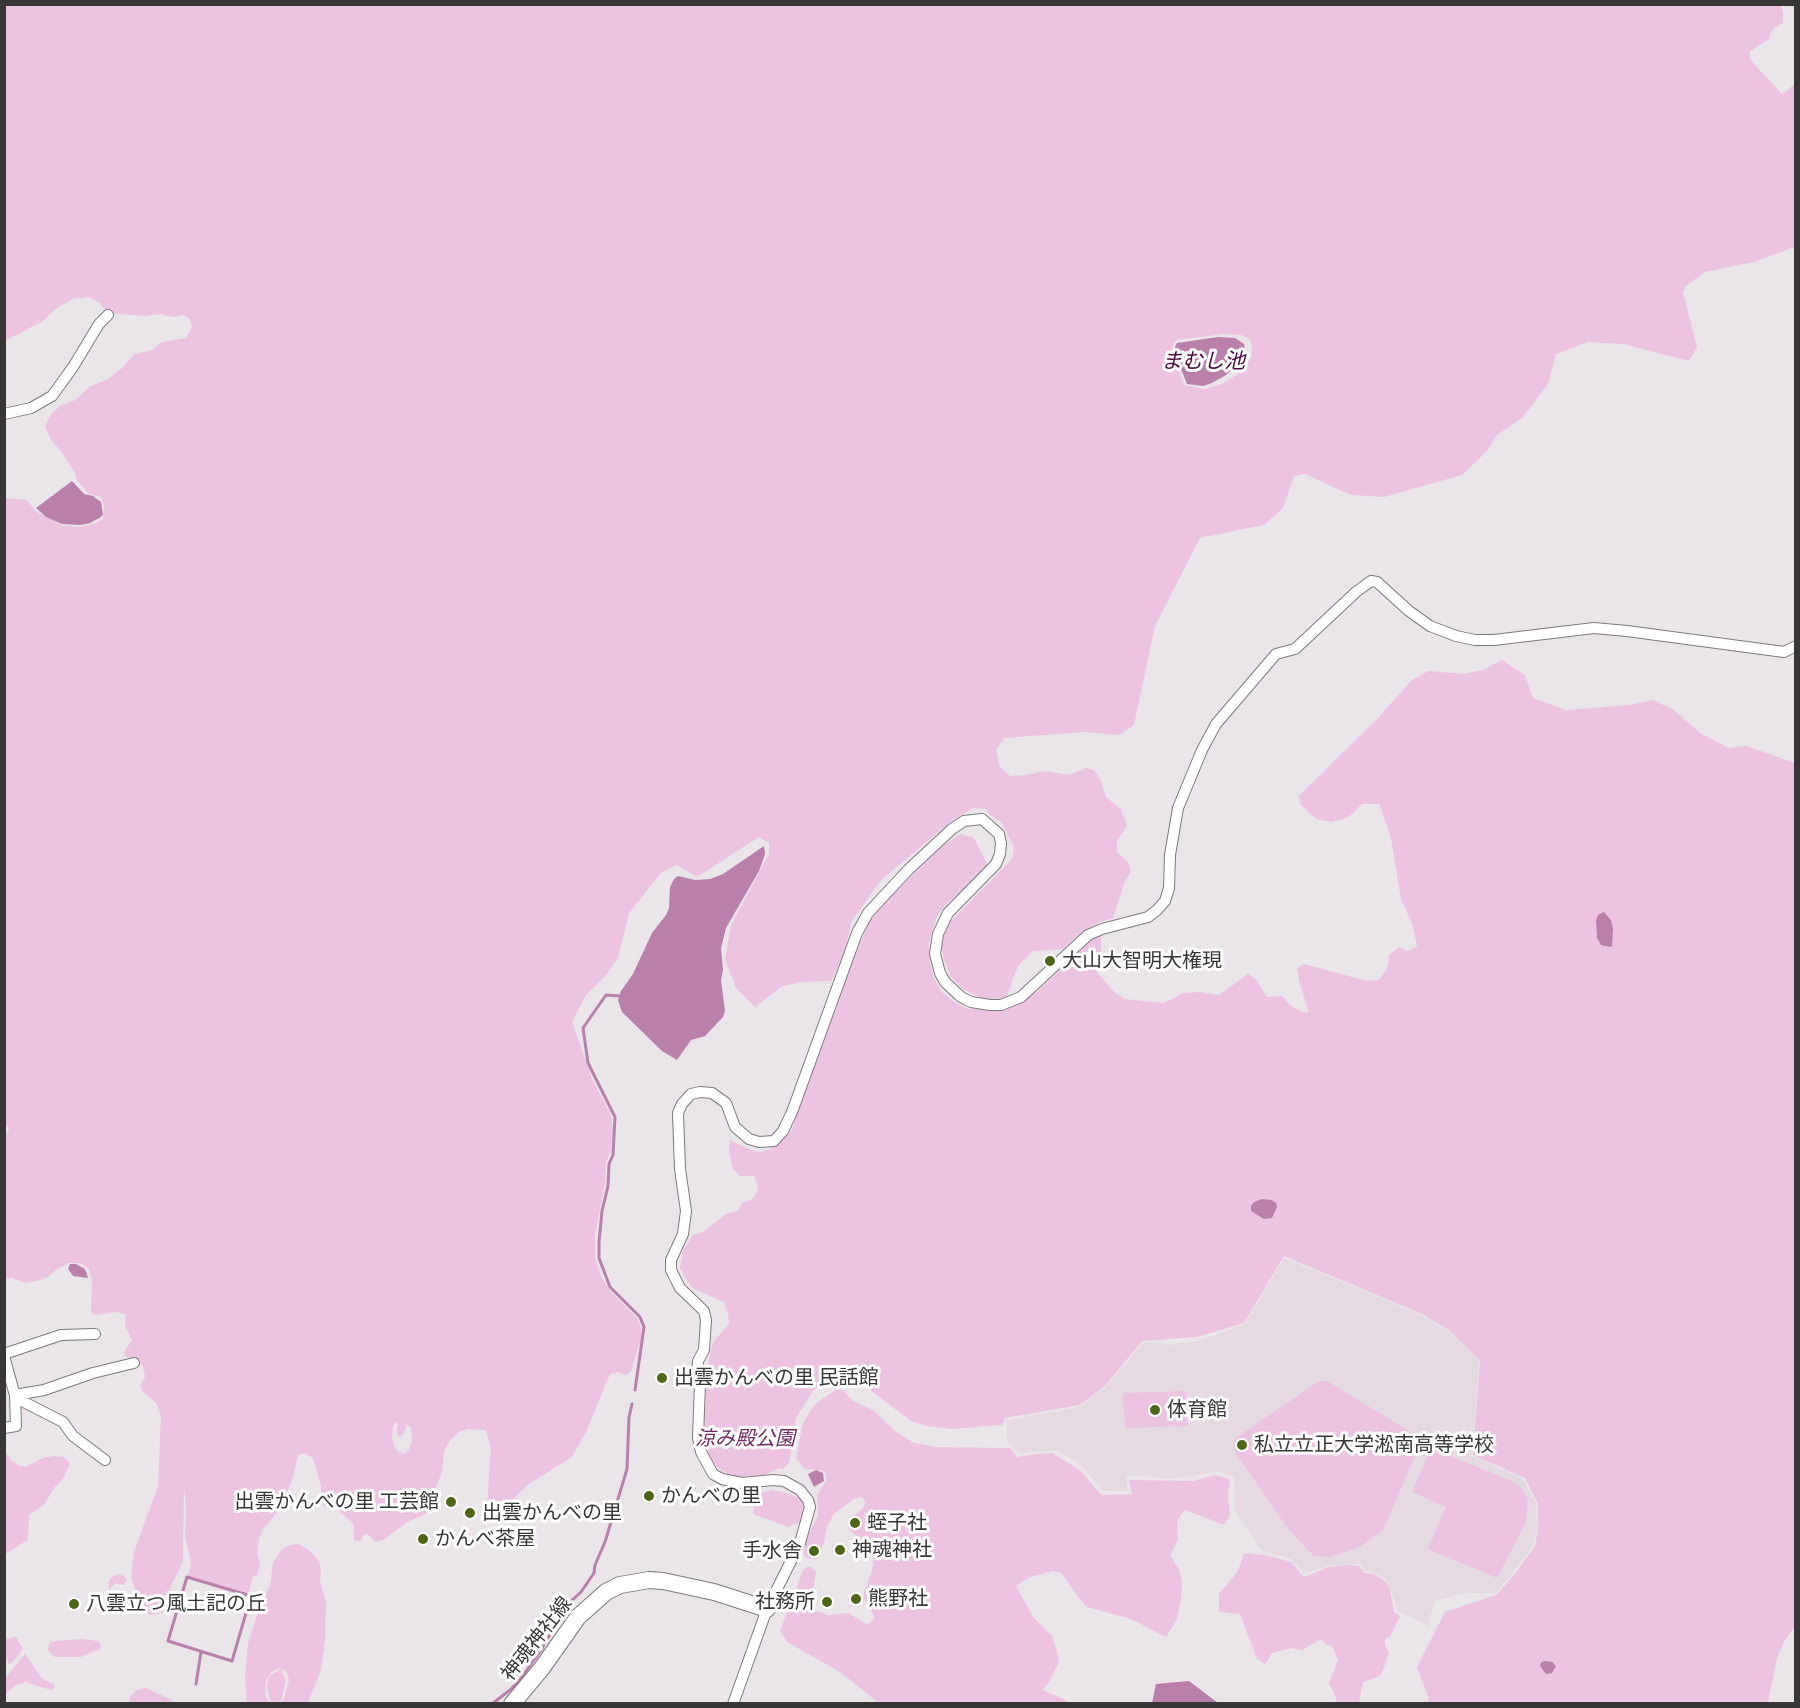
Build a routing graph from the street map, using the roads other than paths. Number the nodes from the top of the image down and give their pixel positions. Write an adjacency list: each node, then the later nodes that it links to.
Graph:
1 (108, 315): 2 (street)
2 (4, 414)
3 (1796, 646): 10 (street)
4 (94, 1334): 5 (street)
5 (4, 1355): 7 (street)
6 (134, 1363): 7 (street)
7 (15, 1395): 8 (street); 9 (street)
8 (4, 1428)
9 (105, 1460)
10 (767, 1609): 11 (main road, 神魂神社線); 12 (street)
11 (512, 1704)
12 (733, 1704)

